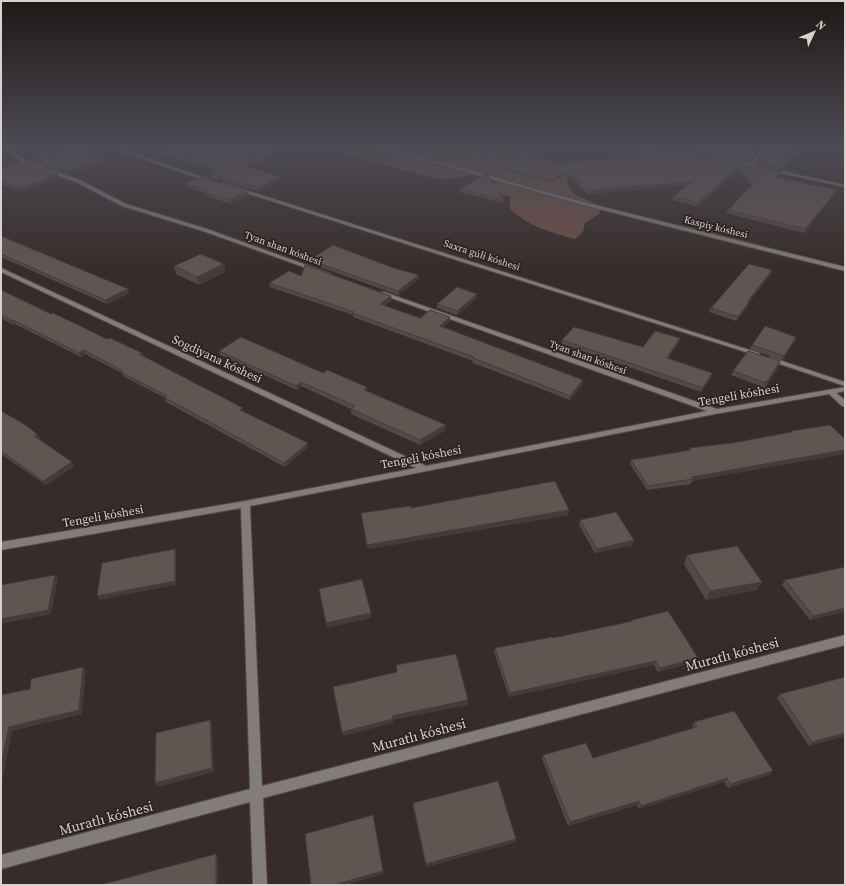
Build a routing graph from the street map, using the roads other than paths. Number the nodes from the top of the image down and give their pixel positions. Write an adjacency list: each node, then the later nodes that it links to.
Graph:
1 (94, 189): 6 (street, Tyan shan kóshesi)
2 (237, 189): 8 (street, Saxra gúli kóshesi)
3 (532, 189): 4 (street, Kaspiy kóshesi)
4 (845, 268)
5 (1, 270): 13 (street, Sogdiyana kóshesi)
6 (333, 275)
7 (378, 291): 12 (street, Tyan shan kóshesi)
8 (845, 384)
9 (845, 389): 10 (street, Tengeli kóshesi)
10 (831, 392): 11 (street); 12 (street, Tengeli kóshesi)
11 (845, 404)
12 (715, 412): 13 (street, Tengeli kóshesi)
13 (424, 468): 14 (street, Tengeli kóshesi)
14 (245, 504): 15 (street, Tengeli kóshesi); 17 (street)
15 (1, 546)
16 (845, 640): 17 (street, Muratlı kóshesi)
17 (256, 794): 18 (street, Muratlı kóshesi); 19 (street)
18 (1, 862)
19 (260, 885)

